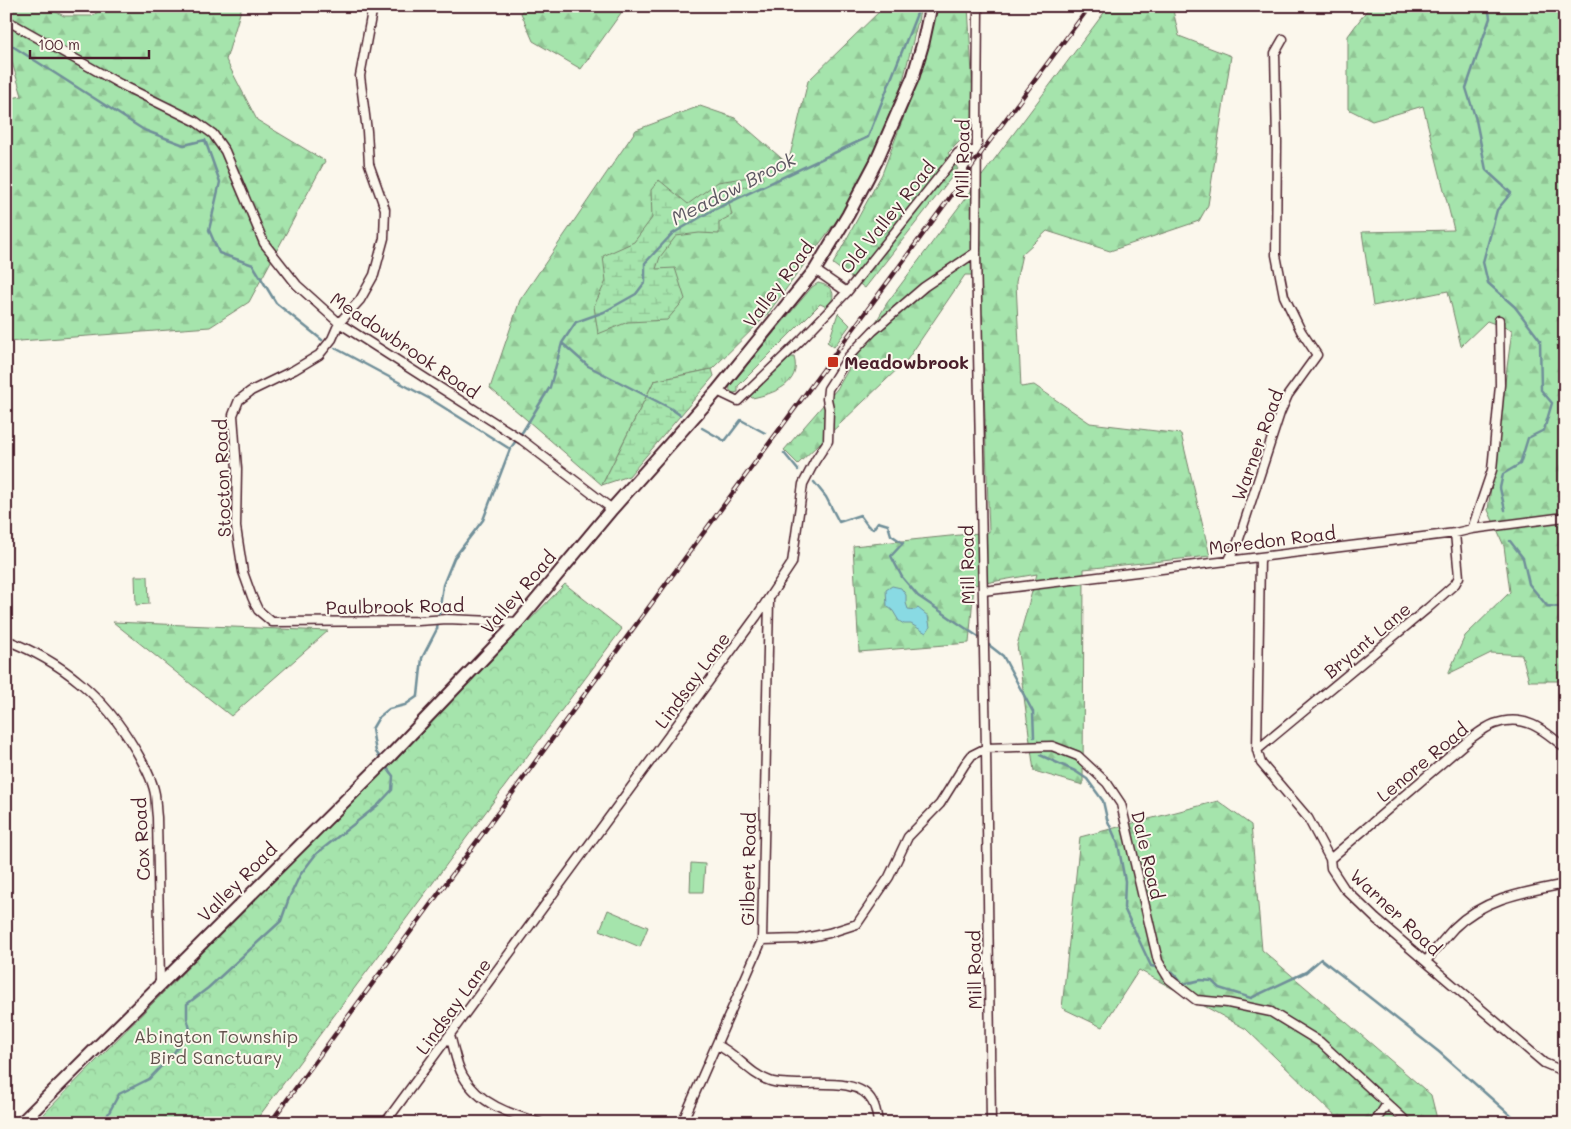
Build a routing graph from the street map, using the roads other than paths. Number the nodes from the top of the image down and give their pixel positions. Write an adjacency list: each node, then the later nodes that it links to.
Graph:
1 (373, 6): 11 (street, Stocton Road)
2 (978, 6): 6 (street, Mill Road)
3 (930, 9): 8 (main road, Valley Road)
4 (6, 20): 11 (street, Meadowbrook Road)
5 (1283, 39): 18 (street, Warner Road)
6 (977, 151): 7 (street, Mill Road); 9 (street, Old Valley Road)
7 (976, 252): 19 (street, Mill Road); 20 (street, Lindsay Lane)
8 (815, 270): 9 (street, Old Valley Road); 12 (main road, Valley Road)
9 (847, 292): 12 (street, Old Valley Road)
10 (1499, 320): 15 (street)
11 (339, 323): 13 (street, Meadowbrook Road); 21 (street, Stocton Road)
12 (717, 391): 13 (main road, Valley Road)
13 (612, 510): 22 (main road, Valley Road)
14 (1565, 517): 15 (street, Moredon Road)
15 (1472, 529): 16 (street, Moredon Road)
16 (1455, 533): 17 (street, Moredon Road); 26 (street, Bryant Lane)
17 (1260, 557): 18 (street, Moredon Road); 26 (street)
18 (1229, 560): 19 (street, Moredon Road)
19 (982, 591): 24 (street, Mill Road)
20 (769, 600): 29 (street, Gilbert Road); 32 (street, Lindsay Lane)
21 (272, 622): 22 (street, Paulbrook Road)
22 (518, 622): 31 (main road, Valley Road)
23 (6, 640): 31 (street, Cox Road)
24 (986, 748): 29 (street); 35 (street, Dale Road); 41 (street, Mill Road)
25 (1565, 748): 27 (street, Lenore Road)
26 (1256, 750): 27 (street, Warner Road)
27 (1330, 859): 30 (street, Warner Road)
28 (1565, 884): 30 (street)
29 (762, 940): 33 (street, Gilbert Road)
30 (1426, 961): 34 (street, Warner Road)
31 (160, 983): 36 (main road, Valley Road)
32 (450, 1035): 37 (street, Lindsay Lane); 38 (street)
33 (717, 1045): 39 (street, Gilbert Road); 40 (street)
34 (1565, 1069)
35 (1387, 1104): 42 (street); 43 (street, Dale Road)
36 (21, 1123)
37 (385, 1123)
38 (540, 1123)
39 (682, 1123)
40 (878, 1123)
41 (991, 1123)
42 (1374, 1123)
43 (1408, 1123)

